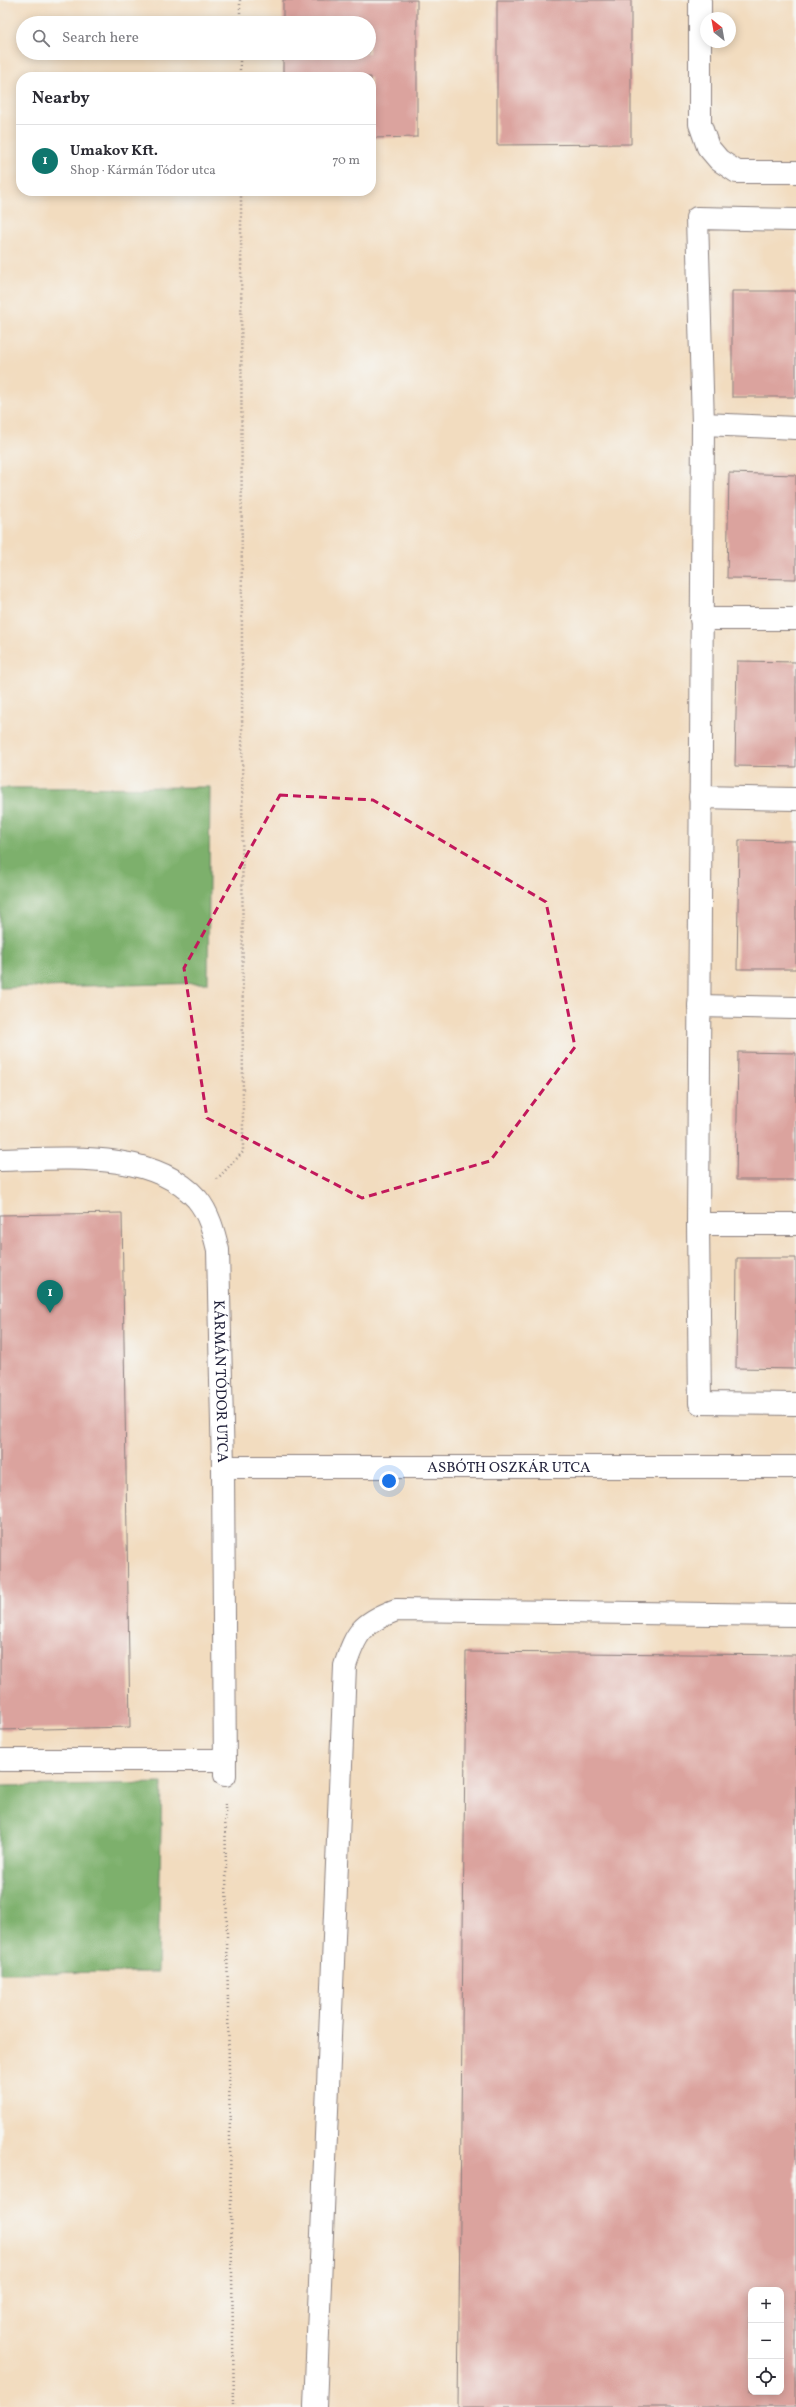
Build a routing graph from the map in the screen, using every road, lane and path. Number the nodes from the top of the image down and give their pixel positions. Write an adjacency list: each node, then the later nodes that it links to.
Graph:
1 (240, 0): 3 (path)
2 (700, 0): 6 (street)
3 (240, 16)
4 (240, 60): 5 (path)
5 (240, 72)
6 (796, 172)
7 (241, 196): 18 (path)
8 (796, 220): 9 (street)
9 (703, 424): 10 (street); 11 (street)
10 (796, 428)
11 (701, 619): 12 (street); 13 (street)
12 (796, 619)
13 (700, 797): 14 (street); 15 (street)
14 (796, 798)
15 (699, 1006): 16 (street); 19 (street)
16 (796, 1008)
17 (0, 1160): 18 (street, KÁRMÁN TÓDOR UTCA)
18 (198, 1200): 22 (street, KÁRMÁN TÓDOR UTCA)
19 (698, 1224): 20 (street); 21 (street)
20 (796, 1224)
21 (796, 1404)
22 (223, 1467): 23 (street, ASBÓTH OSZKÁR UTCA); 26 (street, KÁRMÁN TÓDOR UTCA)
23 (796, 1467)
24 (796, 1615): 28 (street)
25 (0, 1760): 26 (street)
26 (225, 1767): 27 (path)
27 (234, 2407)
28 (315, 2407)

